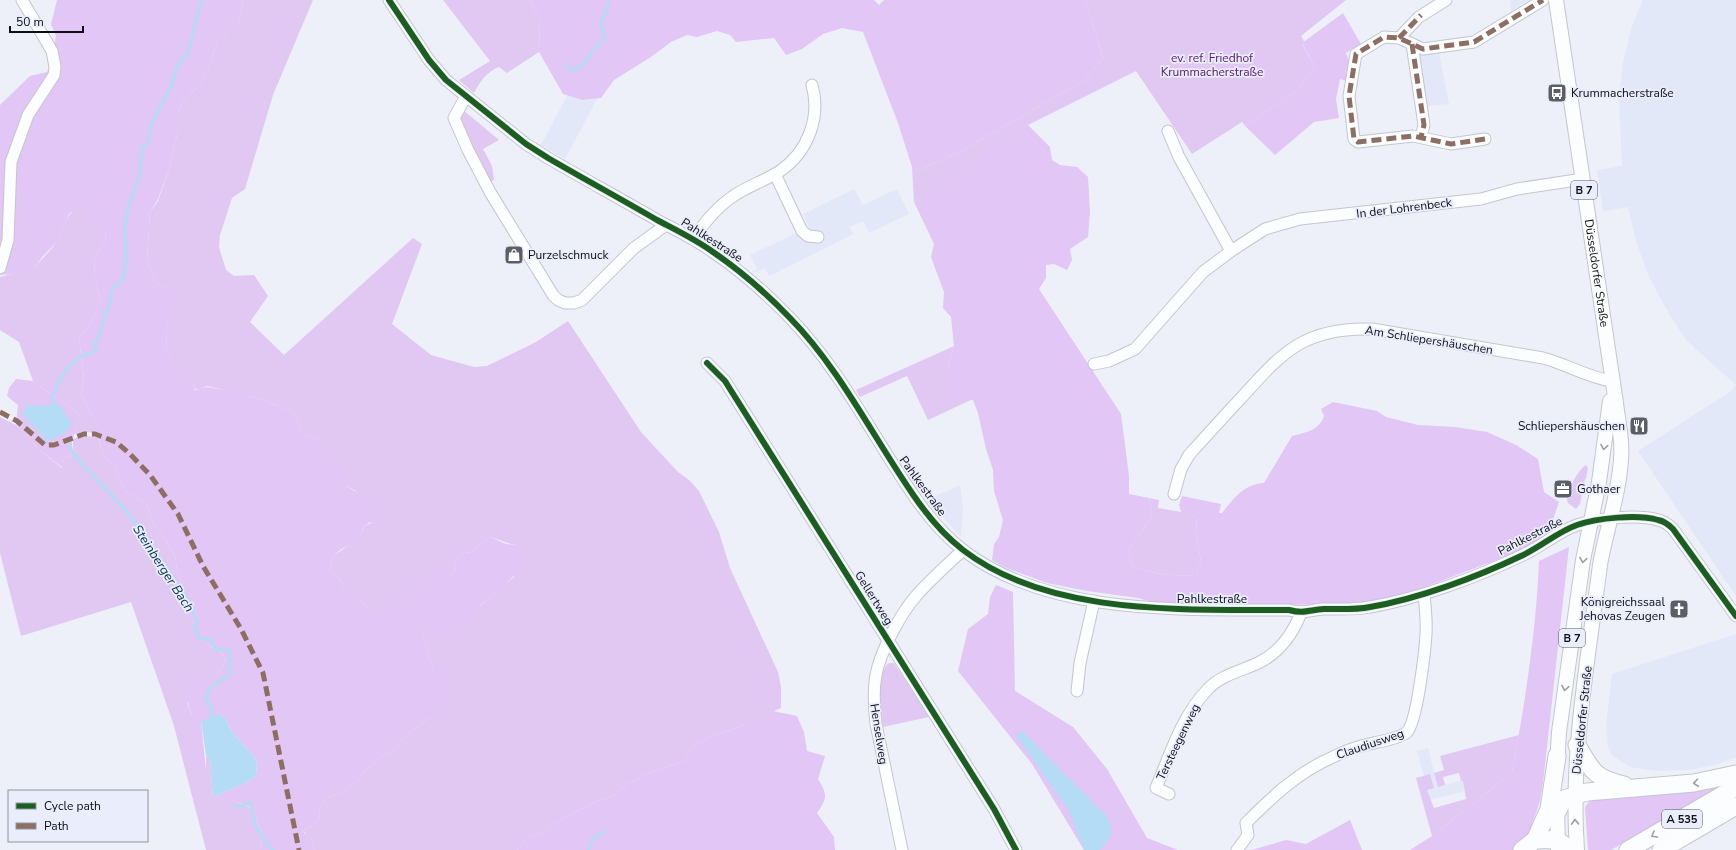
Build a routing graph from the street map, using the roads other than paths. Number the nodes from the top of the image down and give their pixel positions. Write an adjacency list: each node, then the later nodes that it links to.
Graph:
1 (22, 0): 19 (street)
2 (389, 0): 9 (street, Pahlkestraße)
3 (1446, 0): 6 (street)
4 (1543, 0): 7 (street)
5 (1556, 0): 14 (main road, Düsseldorfer Straße / B 7)
6 (1399, 38): 7 (street); 11 (street)
7 (1412, 44): 11 (street)
8 (812, 85): 13 (street)
9 (466, 96): 15 (street, Pahlkestraße); 15 (street, Pahlkestraße)
10 (1168, 131): 18 (street)
11 (1421, 137): 12 (street)
12 (1485, 139)
13 (774, 174): 16 (street); 17 (street)
14 (1583, 179): 18 (street, In der Lohrenbeck); 22 (main road, Düsseldorfer Straße / B 7)
15 (666, 225): 17 (street, Pahlkestraße)
16 (818, 237)
17 (693, 239): 26 (street, Pahlkestraße)
18 (1230, 251): 21 (street, In der Lohrenbeck)
19 (0, 268)
20 (707, 363): 31 (street, Gellertweg)
21 (1094, 364)
22 (1611, 381): 23 (street, Am Schliepershäuschen); 24 (main road, Düsseldorfer Straße / B 7); 25 (main road, Düsseldorfer Straße / B 7, one-way to 25)
23 (1174, 494)
24 (1610, 520): 25 (street); 30 (street); 33 (main road, Düsseldorfer Straße / B 7)
25 (1591, 521): 27 (street, Pahlkestraße); 34 (main road, Düsseldorfer Straße / B 7, one-way to 34)
26 (963, 550): 28 (street, Pahlkestraße); 31 (street, Henselweg)
27 (1424, 594): 29 (street, Pahlkestraße); 46 (street, Claudiusweg)
28 (1094, 601): 29 (street, Pahlkestraße); 32 (street)
29 (1301, 613): 38 (street, Tersteegenweg)
30 (1736, 616)
31 (888, 641): 44 (street, Henselweg); 45 (street, Gellertweg)
32 (1077, 691)
33 (1578, 745): 36 (highway); 39 (main road, Düsseldorfer Straße / B 7)
34 (1557, 756): 41 (main road, Düsseldorfer Straße / B 7); 42 (highway)
35 (1736, 774): 36 (highway, one-way to 36)
36 (1636, 788): 39 (highway)
37 (1736, 788): 48 (highway, A 535, one-way to 48)
38 (1169, 794)
39 (1574, 795): 41 (highway); 47 (main road, Düsseldorfer Straße / B 7, one-way to 39)
40 (1736, 806): 49 (highway, A 535)
41 (1557, 812): 43 (main road, Düsseldorfer Straße / B 7)
42 (1528, 845): 43 (highway)
43 (1561, 847)
44 (902, 850)
45 (1016, 850)
46 (1237, 850)
47 (1576, 850)
48 (1628, 850)
49 (1661, 850)

